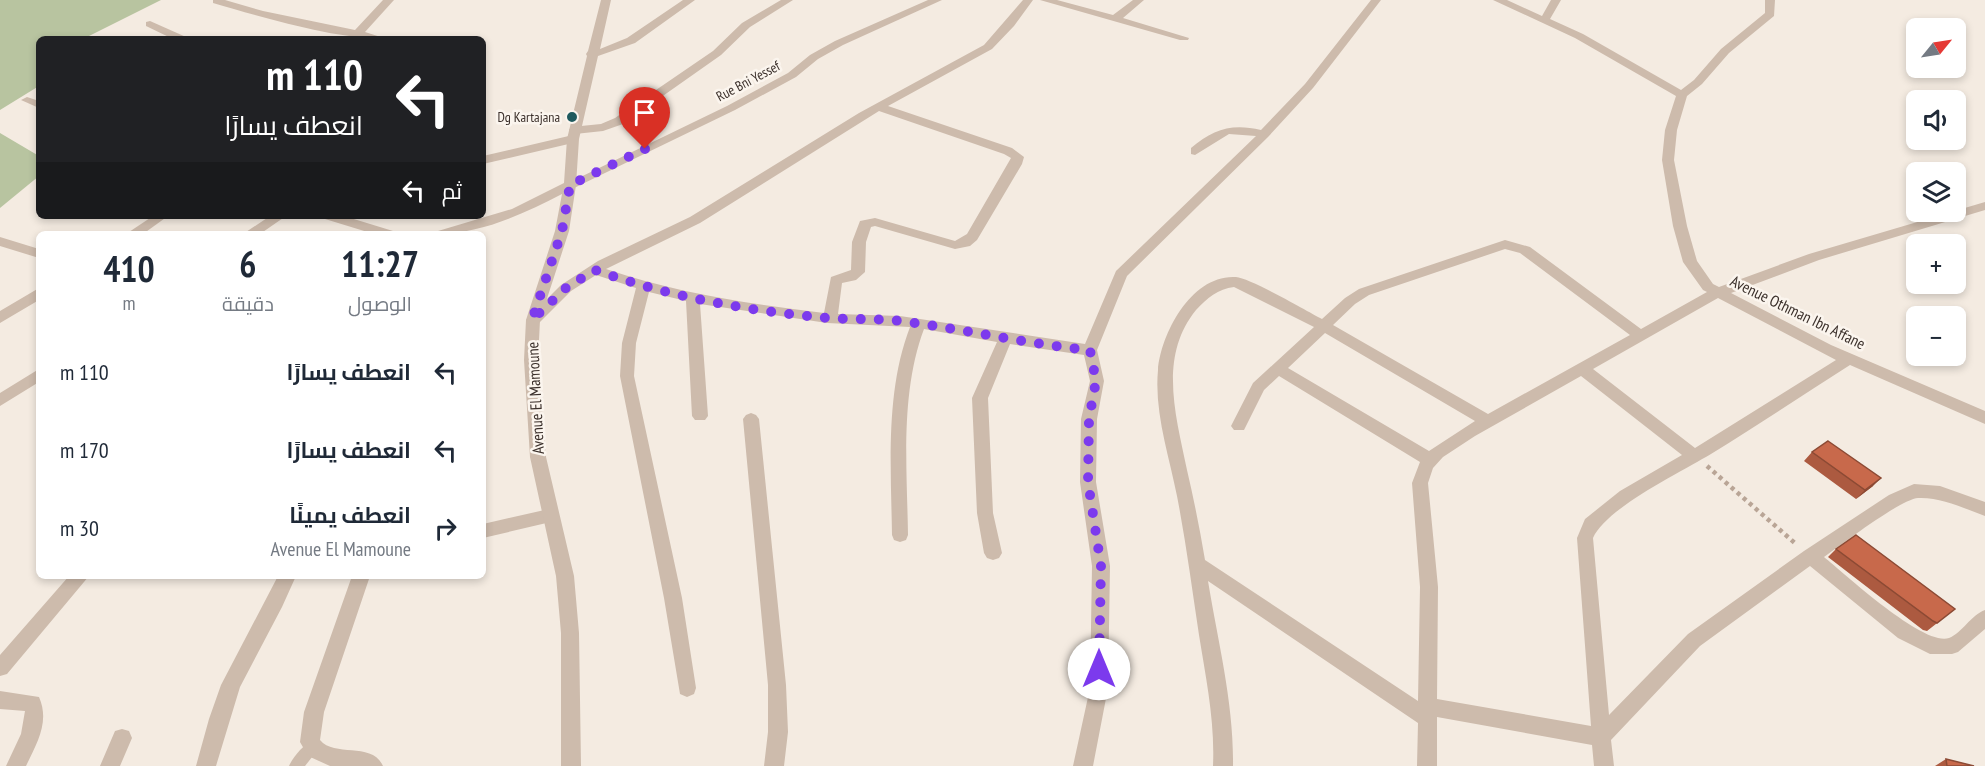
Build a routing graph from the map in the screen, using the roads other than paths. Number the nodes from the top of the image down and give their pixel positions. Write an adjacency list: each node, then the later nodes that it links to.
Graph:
1 (389, 0): 18 (street)
2 (606, 0): 22 (street, Avenue El Mamoune)
3 (690, 0): 22 (street)
4 (788, 0): 26 (street)
5 (937, 0): 29 (street, Rue Bni Yessef)
6 (1028, 0): 24 (street)
7 (1045, 0): 14 (street)
8 (1139, 0): 15 (street)
9 (1376, 0): 25 (street)
10 (1498, 0): 16 (street)
11 (1556, 0): 16 (street)
12 (1770, 0): 23 (street)
13 (217, 1): 18 (street)
14 (1067, 2): 15 (street)
15 (1116, 18): 21 (street)
16 (1545, 20): 23 (street)
17 (150, 24): 19 (street)
18 (357, 34): 20 (street)
19 (176, 36)
20 (367, 36)
21 (1184, 38)
22 (591, 54): 26 (street, Avenue El Mamoune)
23 (1682, 95): 42 (street, Avenue Othman Ibn Affane)
24 (879, 107): 40 (street); 46 (street)
25 (1264, 134): 27 (street); 52 (street)
26 (574, 135): 28 (street); 29 (street, Avenue El Mamoune)
27 (1195, 151)
28 (486, 159)
29 (570, 185): 37 (street, Rue Bni Yessef); 47 (street, Avenue El Mamoune)
30 (1985, 206): 42 (street)
31 (157, 219): 34 (street)
32 (268, 219): 35 (street)
33 (340, 219): 36 (street)
34 (138, 231)
35 (254, 231)
36 (378, 231)
37 (453, 231)
38 (1, 243): 39 (street)
39 (36, 253)
40 (595, 270): 41 (street); 47 (street)
41 (643, 286): 44 (street); 77 (street)
42 (1717, 293): 50 (street); 53 (street, Avenue Othman Ibn Affane)
43 (36, 295): 45 (street)
44 (693, 296): 46 (street); 58 (street)
45 (1, 316)
46 (830, 318): 48 (street)
47 (532, 320): 66 (street, Avenue El Mamoune)
48 (919, 324): 51 (street); 68 (street)
49 (1325, 326): 50 (street); 54 (street); 61 (street); 71 (street)
50 (1641, 336): 55 (street)
51 (1005, 339): 52 (street); 69 (street)
52 (1090, 350): 90 (street)
53 (1850, 358): 59 (street, Avenue Othman Ibn Affane); 63 (street)
54 (1277, 368): 62 (street); 64 (street)
55 (1582, 369): 61 (street); 63 (street)
56 (36, 377): 57 (street)
57 (0, 400)
58 (700, 416)
59 (1985, 418)
60 (751, 419): 89 (street)
61 (1488, 422): 64 (street)
62 (1239, 426)
63 (1695, 456): 80 (street)
64 (1430, 460): 79 (street)
65 (1985, 509): 70 (street)
66 (549, 516): 67 (street); 88 (street, Avenue El Mamoune)
67 (486, 530)
68 (900, 535)
69 (993, 553)
70 (1810, 556): 75 (street); 80 (street)
71 (1198, 565): 79 (street); 91 (street)
72 (77, 579): 76 (street)
73 (286, 579): 85 (street)
74 (360, 579): 82 (street)
75 (1985, 618)
76 (0, 668)
77 (687, 688)
78 (0, 700): 83 (street)
79 (1427, 712): 80 (street); 92 (street)
80 (1601, 737): 93 (street)
81 (122, 738): 84 (street)
82 (313, 747): 86 (lane); 87 (street)
83 (16, 766)
84 (110, 766)
85 (206, 766)
86 (296, 766)
87 (373, 766)
88 (571, 766)
89 (774, 766)
90 (1083, 766)
91 (1223, 766)
92 (1427, 766)
93 (1605, 766)

